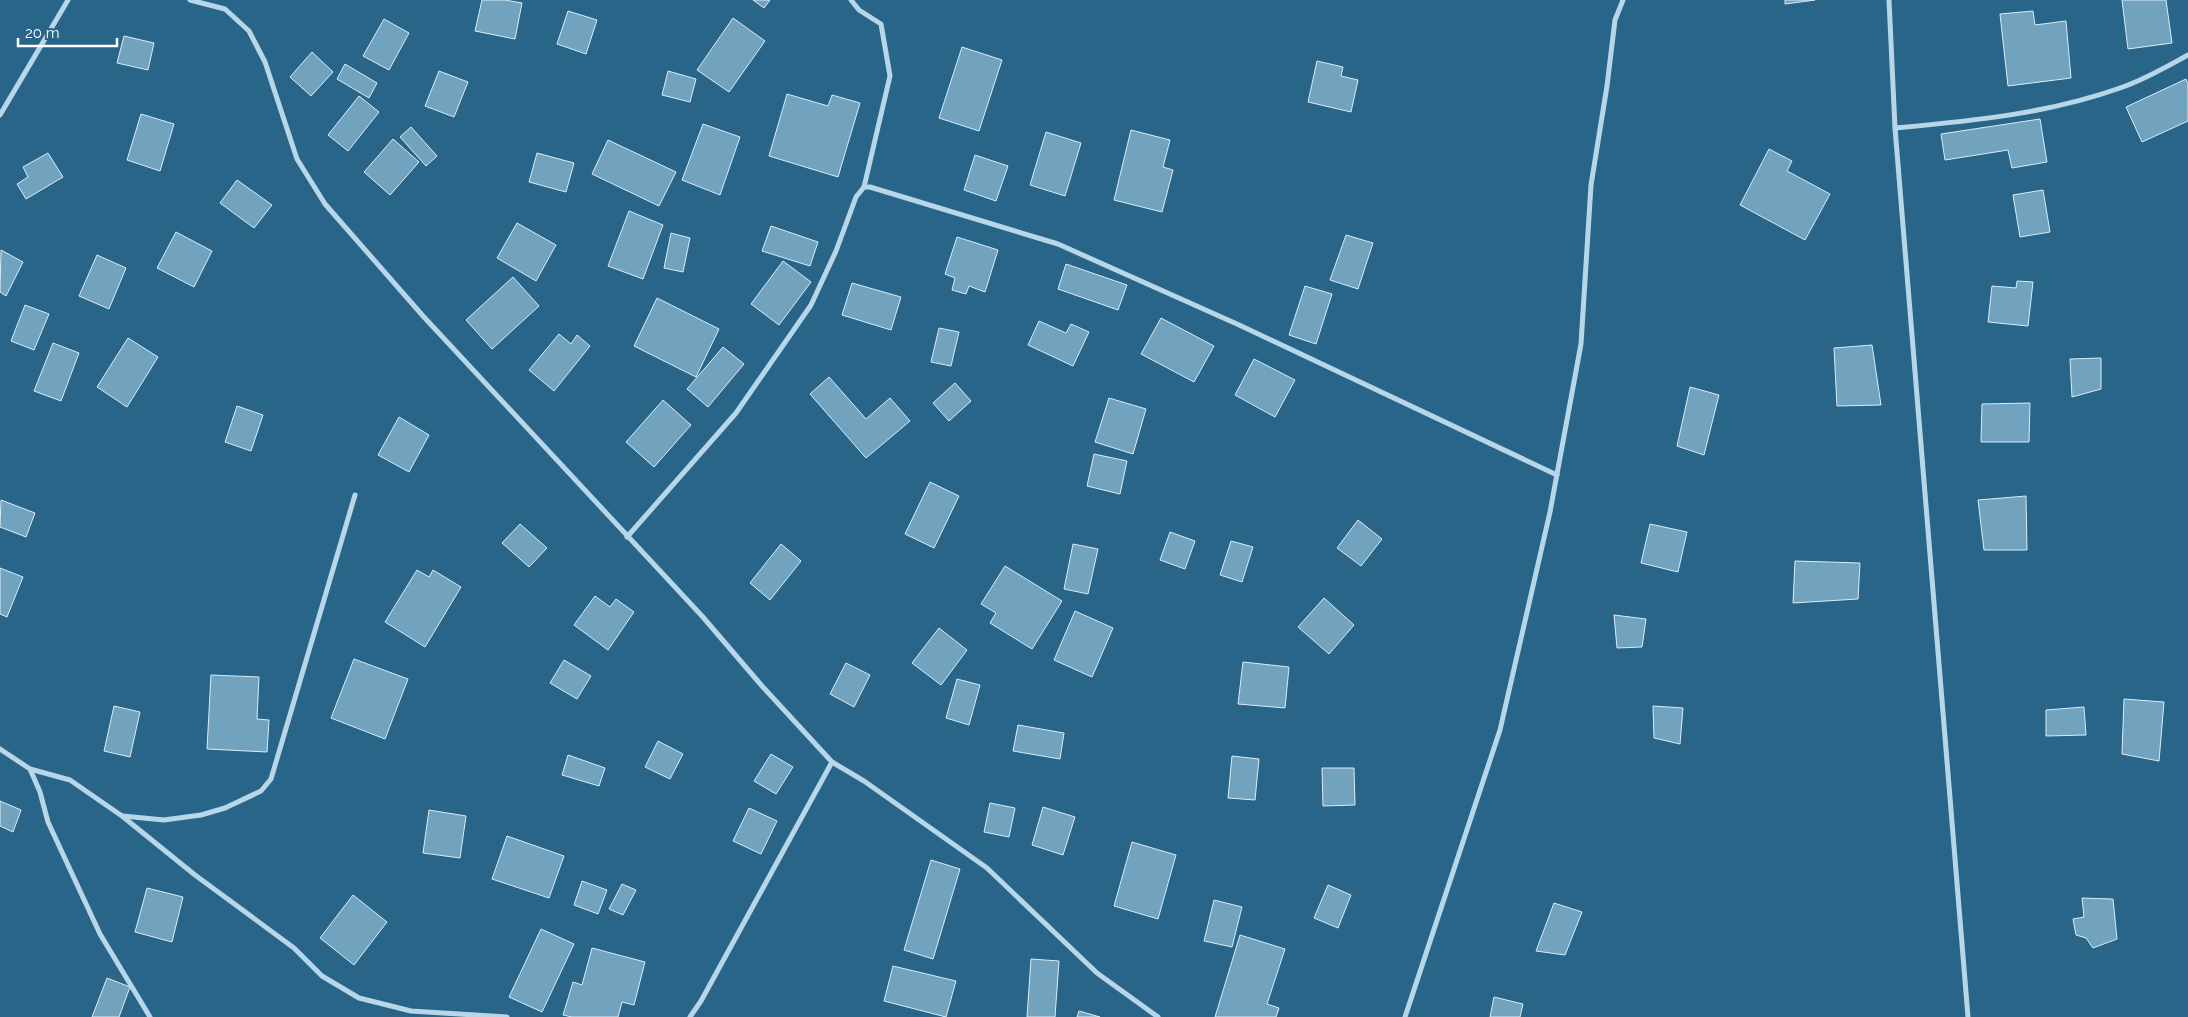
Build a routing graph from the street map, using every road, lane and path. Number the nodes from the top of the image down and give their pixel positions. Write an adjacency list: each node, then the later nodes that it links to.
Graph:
1 (68, 0): 7 (street)
2 (190, 0): 12 (street)
3 (852, 0): 9 (street)
4 (1623, 0): 10 (street)
5 (1889, 0): 8 (street)
6 (2188, 55): 8 (street)
7 (0, 115)
8 (1895, 128): 22 (street)
9 (864, 187): 10 (street); 12 (street)
10 (1557, 475): 21 (street)
11 (355, 495): 16 (street)
12 (627, 537): 14 (street)
13 (0, 749): 15 (street)
14 (832, 762): 19 (street); 20 (street)
15 (30, 768): 16 (street); 17 (street)
16 (122, 816): 18 (street)
17 (150, 1017)
18 (507, 1017)
19 (690, 1017)
20 (1158, 1017)
21 (1405, 1017)
22 (1968, 1017)

